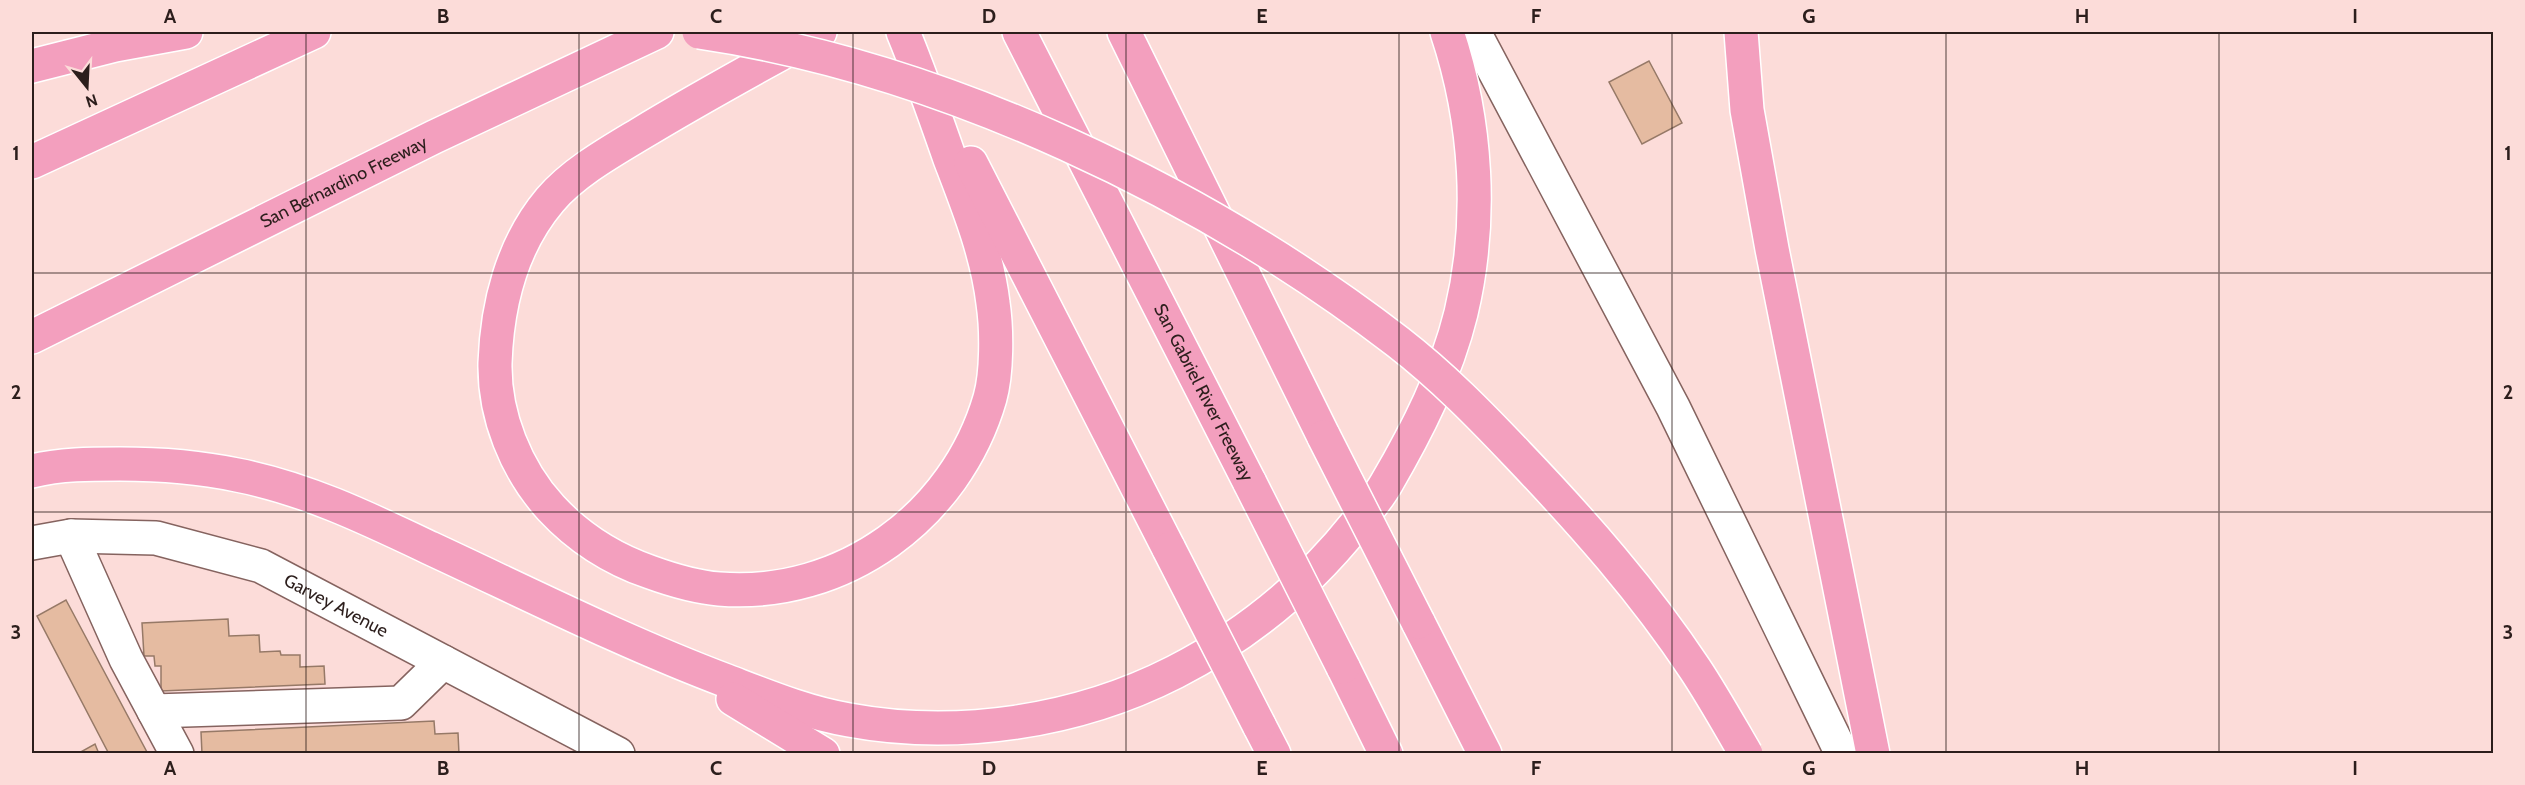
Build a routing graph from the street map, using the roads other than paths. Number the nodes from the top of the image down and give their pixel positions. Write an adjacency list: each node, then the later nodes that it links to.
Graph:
1 (186, 32): 12 (highway)
2 (314, 32): 13 (highway)
3 (657, 32): 14 (highway, San Bernardino Freeway)
4 (699, 32): 27 (highway, bridge)
5 (820, 32): 11 (highway)
6 (1019, 32): 25 (highway, San Gabriel River Freeway, bridge)
7 (1124, 32): 26 (highway, bridge)
8 (1447, 32): 18 (highway)
9 (1474, 32): 28 (street)
10 (1741, 32): 29 (highway)
11 (904, 34): 24 (highway, bridge)
12 (32, 66)
13 (32, 162)
14 (32, 338)
15 (32, 471): 18 (highway)
16 (71, 536): 17 (street, Garvey Avenue); 19 (street, Garvey Avenue); 20 (street)
17 (32, 543)
18 (665, 658): 23 (highway)
19 (443, 662): 20 (street); 22 (street, Garvey Avenue)
20 (154, 711): 21 (street)
21 (177, 753)
22 (618, 753)
23 (823, 753)
24 (1274, 753)
25 (1386, 753)
26 (1485, 753)
27 (1746, 753)
28 (1842, 753)
29 (1873, 753)

